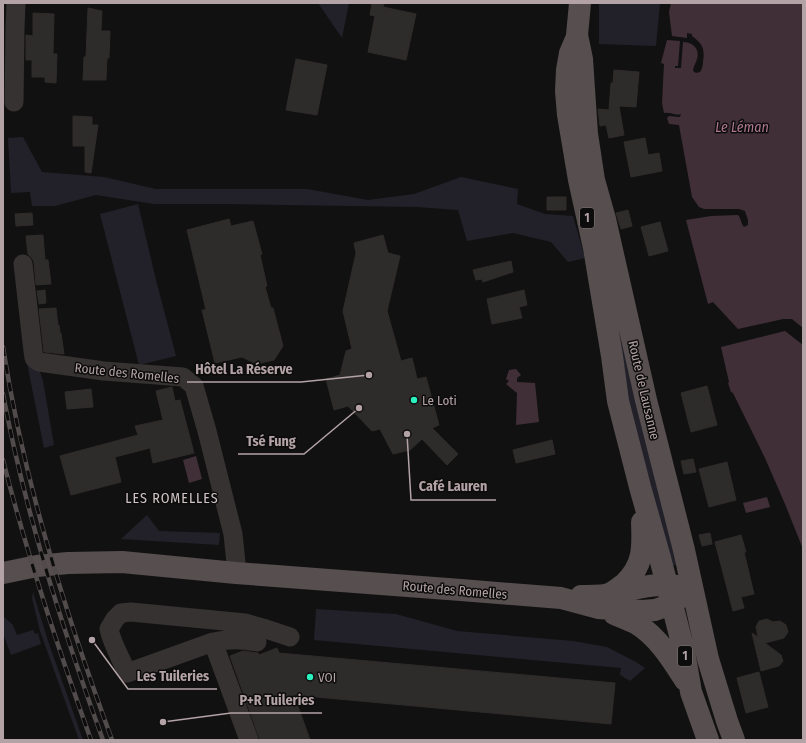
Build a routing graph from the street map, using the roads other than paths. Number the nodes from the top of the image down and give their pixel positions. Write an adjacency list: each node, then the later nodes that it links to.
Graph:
1 (16, 3): 4 (street)
2 (580, 3): 3 (main road, Route de Lausanne / 1)
3 (578, 35): 6 (main road, Route de Lausanne / 1); 9 (main road, Route de Lausanne / 1)
4 (14, 102)
5 (23, 264): 8 (street, Route des Romelles)
6 (640, 487): 10 (main road, Route de Lausanne / 1); 11 (main road)
7 (3, 573): 8 (main road, Route des Romelles)
8 (236, 573): 11 (main road, Route des Romelles)
9 (692, 589): 10 (main road); 18 (main road, Route de Lausanne / 1)
10 (670, 594): 11 (main road); 15 (main road, Route de Lausanne / 1)
11 (603, 601): 15 (main road)
12 (290, 637): 13 (street)
13 (213, 642): 14 (street); 16 (street)
14 (258, 642)
15 (691, 692): 17 (main road, Route de Lausanne / 1)
16 (249, 740)
17 (708, 740)
18 (734, 740)

